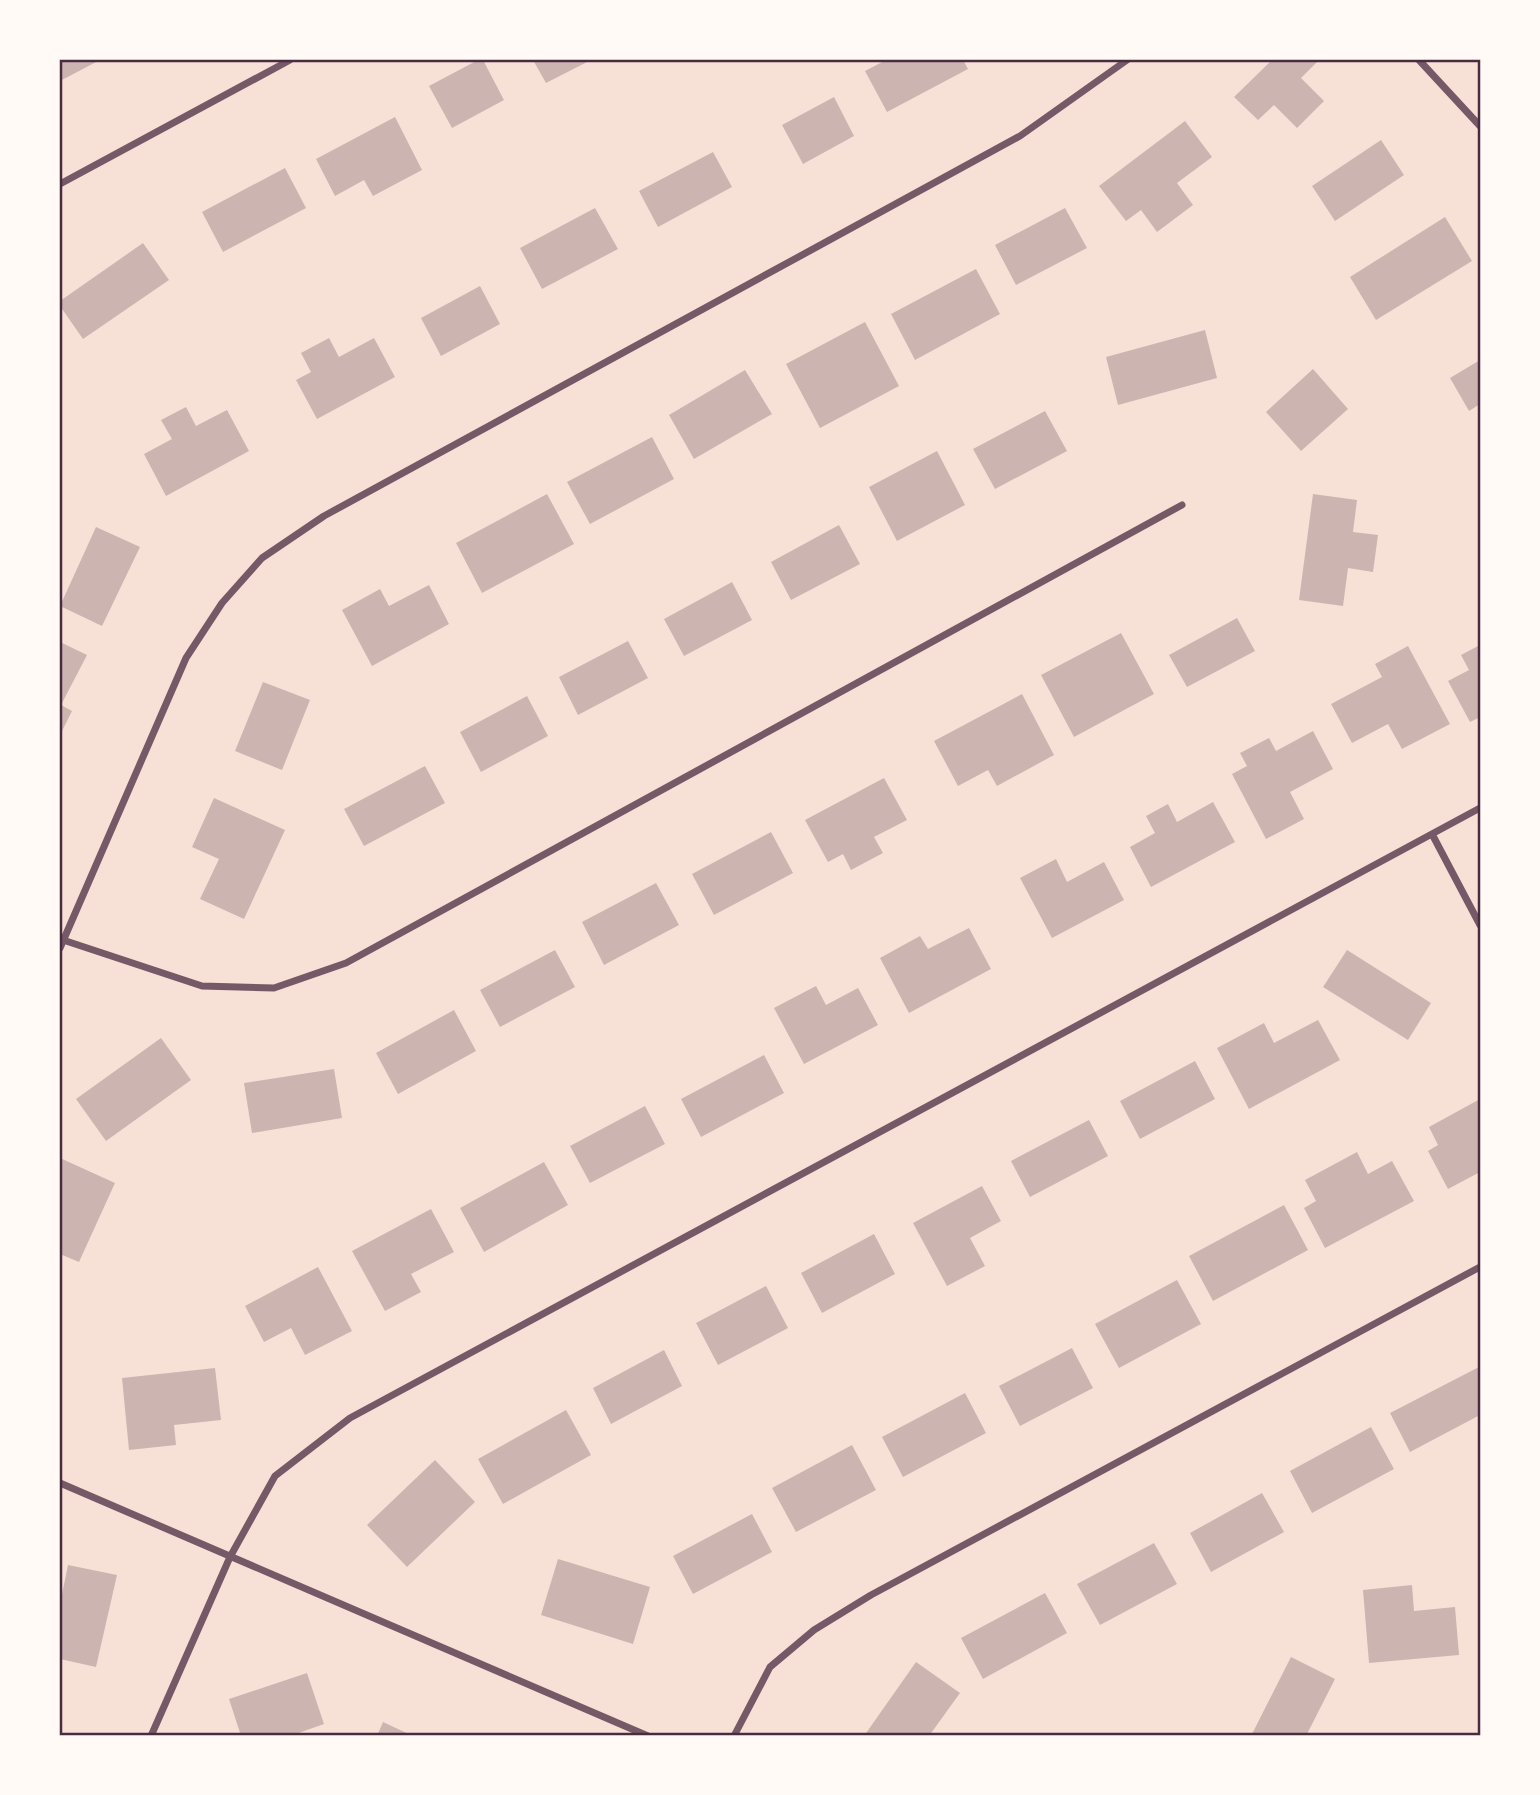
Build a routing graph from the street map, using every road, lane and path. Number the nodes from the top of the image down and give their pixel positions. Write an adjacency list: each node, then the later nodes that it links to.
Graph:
1 (290, 60): 5 (street)
2 (1127, 60): 10 (street)
3 (1419, 60): 4 (street)
4 (1480, 126)
5 (60, 184)
6 (1182, 505): 10 (street)
7 (1480, 808): 8 (street)
8 (1432, 834): 9 (street); 13 (street)
9 (1480, 925)
10 (61, 944)
11 (1480, 1267): 16 (street)
12 (60, 1483): 13 (street)
13 (230, 1557): 14 (street); 15 (street)
14 (151, 1735)
15 (648, 1735)
16 (734, 1735)

